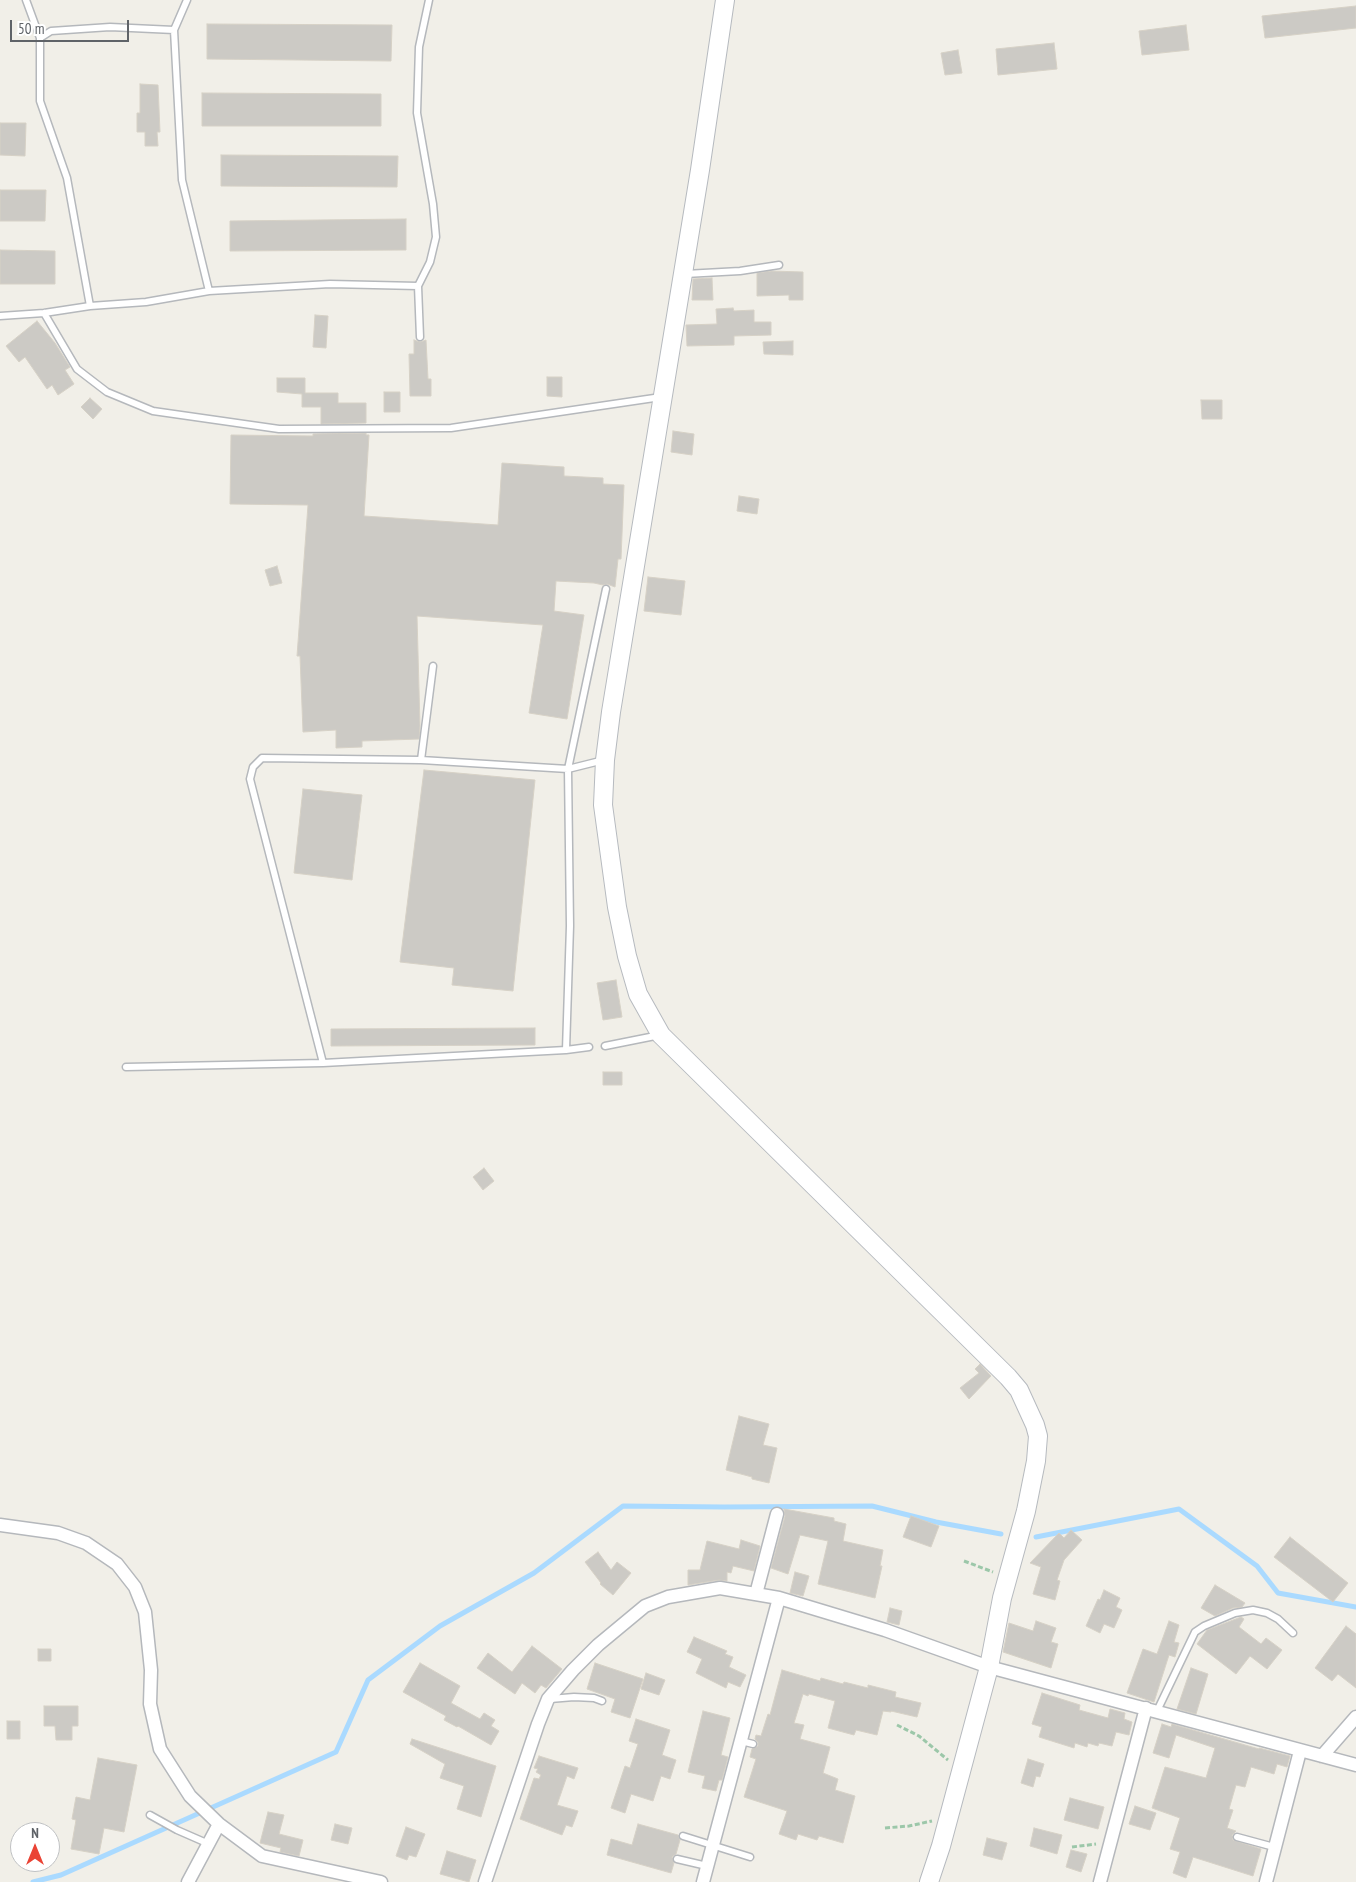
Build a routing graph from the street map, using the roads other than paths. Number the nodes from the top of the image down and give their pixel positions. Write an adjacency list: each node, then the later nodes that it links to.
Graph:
1 (26, 0): 6 (lane)
2 (187, 0): 5 (lane)
3 (429, 0): 9 (lane)
4 (725, 0): 8 (street)
5 (174, 30): 6 (lane); 10 (lane)
6 (40, 38): 11 (lane)
7 (780, 265): 8 (lane)
8 (683, 274): 15 (street)
9 (418, 286): 10 (lane); 14 (lane)
10 (209, 291): 11 (lane)
11 (90, 306): 12 (lane)
12 (44, 313): 13 (lane); 15 (lane)
13 (0, 316)
14 (420, 337)
15 (664, 397): 19 (street)
16 (606, 590): 20 (lane)
17 (433, 666): 18 (lane)
18 (420, 760): 20 (lane); 25 (lane)
19 (605, 760): 20 (lane); 21 (street)
20 (568, 769): 24 (lane)
21 (661, 1035): 22 (lane); 32 (street)
22 (605, 1046)
23 (589, 1047): 24 (lane)
24 (566, 1050): 25 (lane)
25 (323, 1063): 26 (lane)
26 (126, 1067)
27 (777, 1514): 29 (street)
28 (0, 1525): 41 (street)
29 (756, 1594): 30 (street); 33 (street)
30 (780, 1598): 32 (street); 45 (street)
31 (1293, 1633): 35 (lane)
32 (989, 1667): 35 (street); 54 (street)
33 (548, 1699): 34 (lane); 52 (street)
34 (602, 1701)
35 (1152, 1710): 37 (street); 55 (street)
36 (1356, 1717): 38 (street)
37 (1300, 1751): 38 (street); 46 (street)
38 (1322, 1756): 39 (street)
39 (1356, 1765)
40 (150, 1816): 44 (lane)
41 (219, 1824): 44 (street); 51 (street)
42 (683, 1836): 45 (lane)
43 (1236, 1837): 46 (lane)
44 (209, 1844): 50 (street)
45 (713, 1845): 47 (lane); 49 (street)
46 (1274, 1847): 56 (street)
47 (750, 1857)
48 (677, 1859): 49 (lane)
49 (707, 1866): 53 (street)
50 (188, 1882)
51 (381, 1882)
52 (485, 1882)
53 (703, 1882)
54 (929, 1882)
55 (1100, 1882)
56 (1266, 1882)

